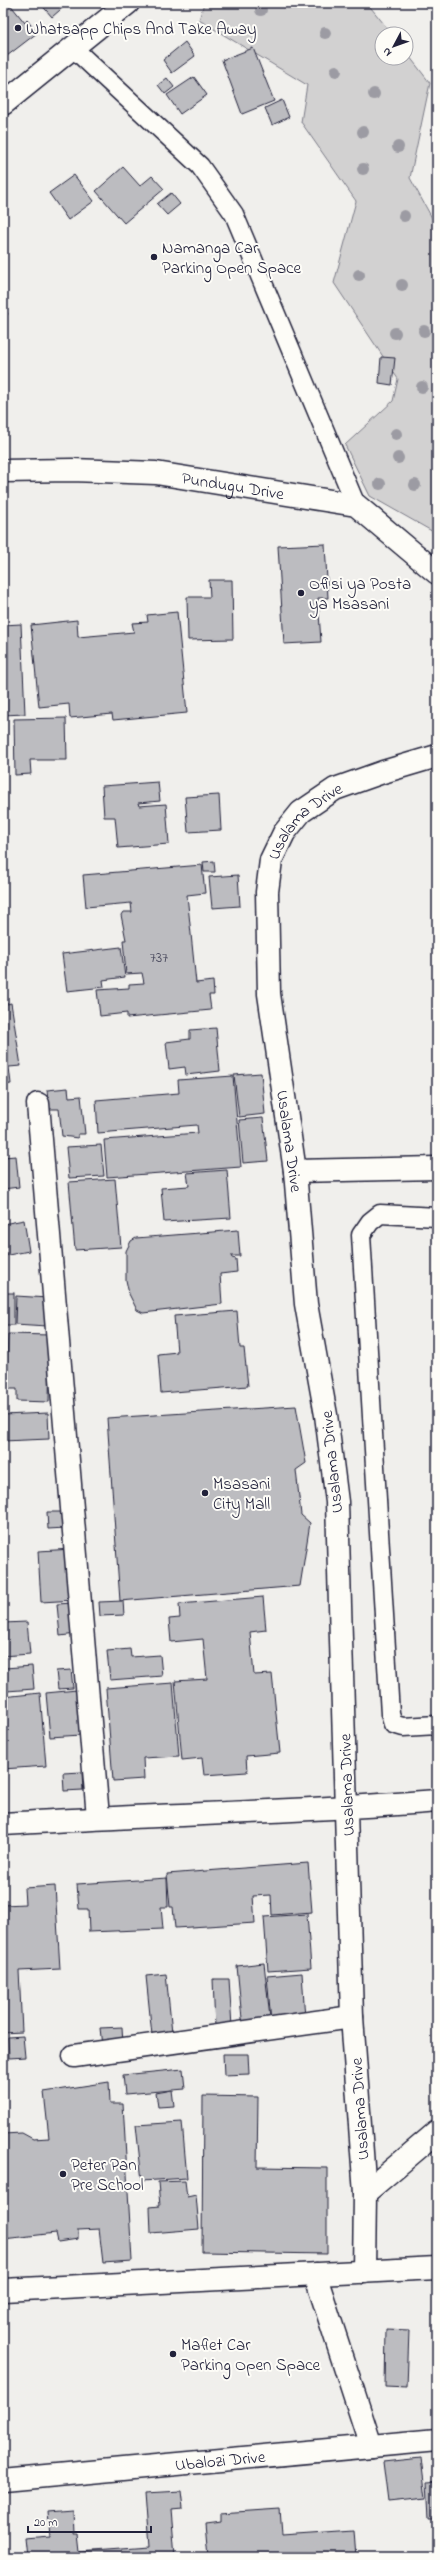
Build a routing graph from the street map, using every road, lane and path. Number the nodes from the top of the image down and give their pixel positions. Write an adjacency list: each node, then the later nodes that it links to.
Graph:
1 (128, 3): 2 (street)
2 (73, 48): 3 (street); 5 (lane)
3 (3, 104)
4 (3, 471): 5 (street, Pundugu Drive)
5 (356, 505): 6 (street)
6 (437, 573)
7 (437, 756): 10 (street, Usalama Drive)
8 (38, 1104): 15 (street)
9 (437, 1168): 10 (street)
10 (295, 1171): 14 (street, Usalama Drive)
11 (437, 1217): 12 (lane)
12 (437, 1725)
13 (437, 1801): 14 (street)
14 (347, 1808): 15 (street); 17 (street, Usalama Drive)
15 (98, 1817): 16 (street)
16 (3, 1824)
17 (352, 2017): 18 (street); 20 (street, Usalama Drive)
18 (74, 2056)
19 (437, 2132): 20 (street)
20 (365, 2193): 22 (street, Usalama Drive)
21 (437, 2268): 22 (street)
22 (364, 2272): 23 (street)
23 (315, 2274): 24 (street); 26 (street)
24 (3, 2290)
25 (437, 2440): 26 (street, Ubalozi Drive)
26 (371, 2446): 27 (street, Ubalozi Drive)
27 (3, 2480)

